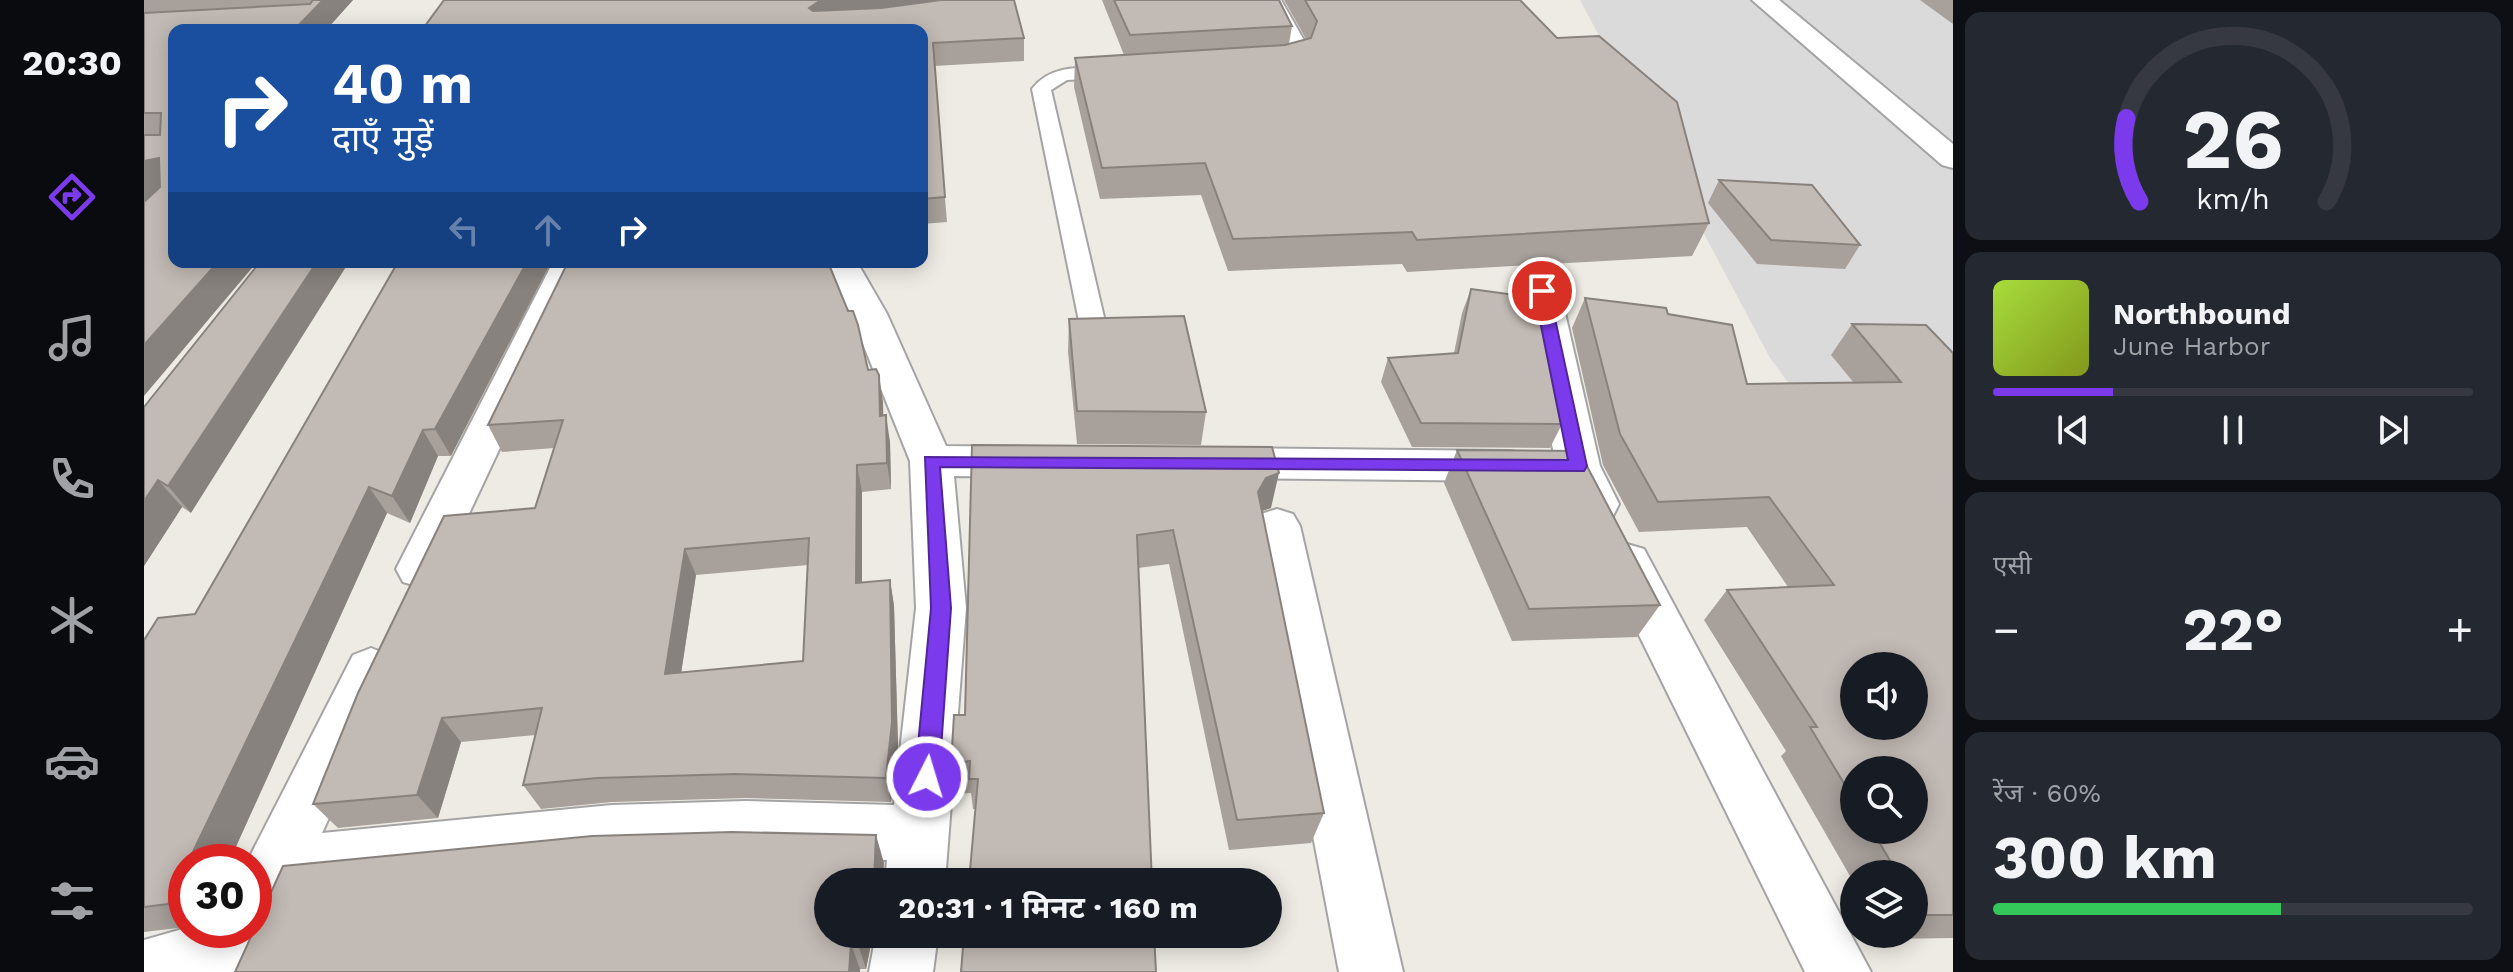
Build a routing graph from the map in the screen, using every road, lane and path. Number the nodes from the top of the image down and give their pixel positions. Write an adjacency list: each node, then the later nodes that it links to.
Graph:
1 (1273, 0): 3 (lane)
2 (1764, 0): 5 (street)
3 (1264, 67)
4 (1139, 72): 9 (lane)
5 (1953, 159)
6 (567, 268): 16 (street)
7 (843, 268): 10 (street)
8 (1542, 291): 13 (street)
9 (1093, 326)
10 (931, 461): 11 (street); 15 (street)
11 (1073, 462)
12 (1183, 463): 13 (street)
13 (1578, 466): 23 (street)
14 (1277, 526): 22 (street)
15 (918, 857): 17 (street)
16 (272, 875)
17 (272, 919)
18 (197, 948): 20 (street)
19 (905, 948): 21 (street)
20 (144, 972)
21 (901, 972)
22 (1371, 972)
23 (1839, 972)

